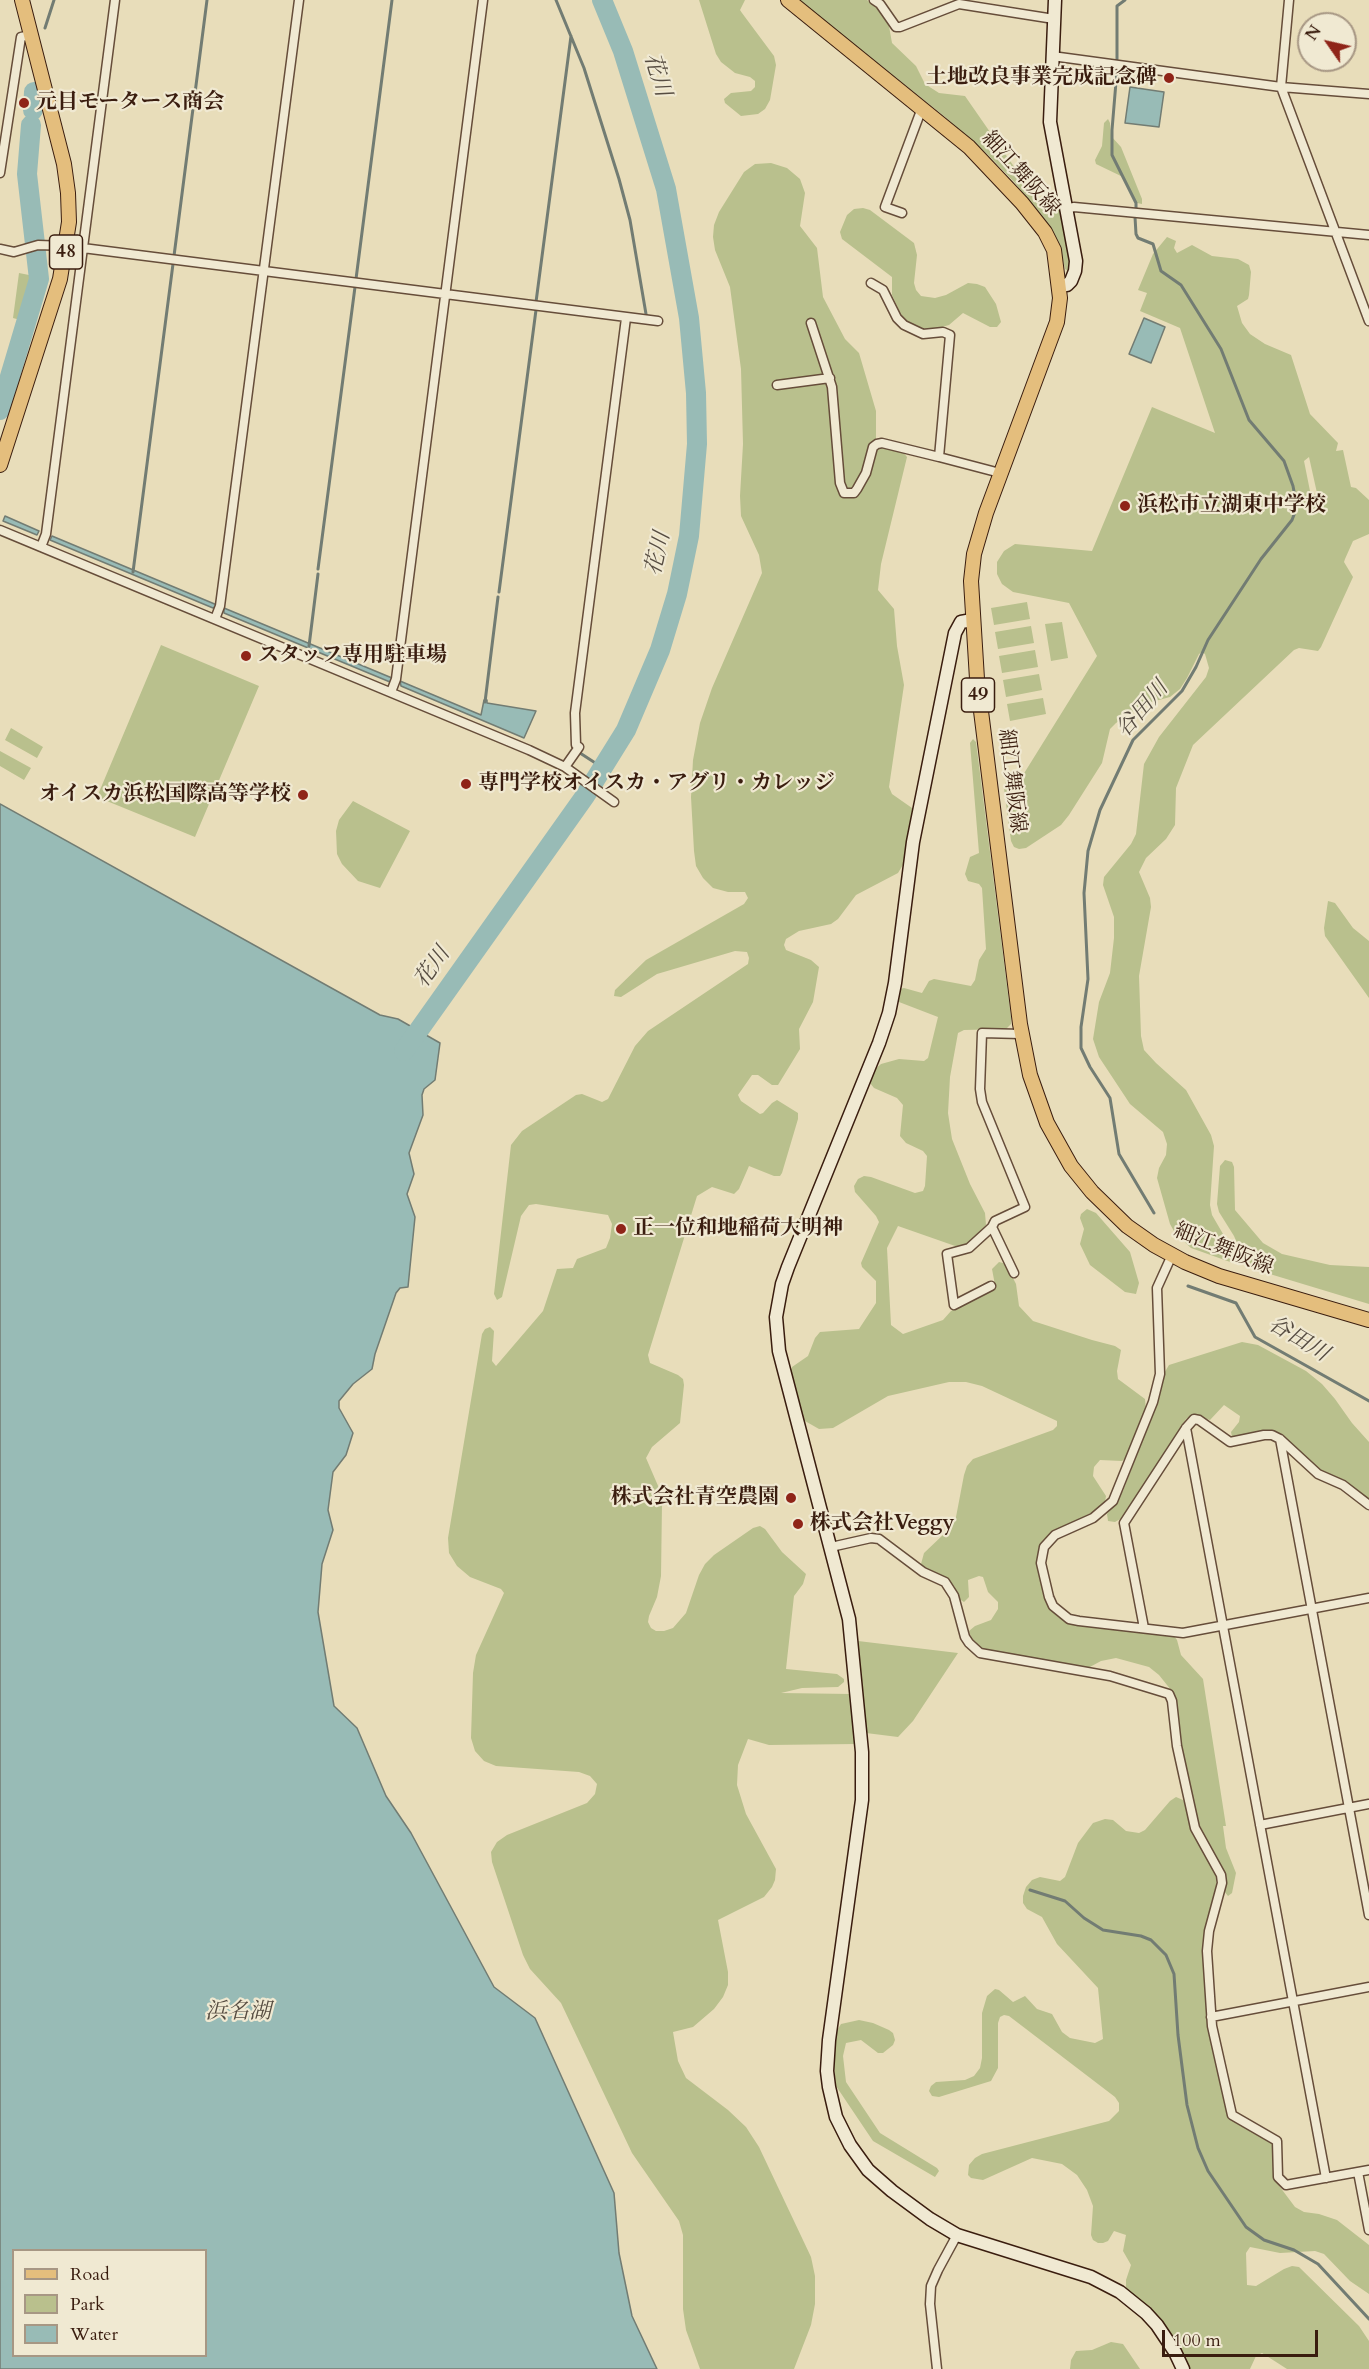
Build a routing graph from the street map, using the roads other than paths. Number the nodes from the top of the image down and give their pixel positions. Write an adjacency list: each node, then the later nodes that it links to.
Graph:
1 (22, 0): 10 (main road, 48)
2 (115, 0): 21 (street)
3 (299, 0): 23 (street)
4 (483, 0): 26 (street)
5 (788, 0): 14 (main road, 細江舞阪線 / 49)
6 (874, 0): 9 (street)
7 (1055, 0): 9 (street)
8 (1289, 0): 12 (street)
9 (1054, 19): 11 (street)
10 (30, 35): 15 (street); 20 (main road, 48)
11 (1052, 56): 12 (street); 16 (street)
12 (1281, 87): 13 (street); 18 (street)
13 (1369, 94)
14 (922, 108): 17 (street); 25 (main road, 細江舞阪線 / 49)
15 (0, 173)
16 (1066, 209): 18 (street); 25 (street)
17 (902, 213)
18 (1335, 232): 19 (street); 29 (street)
19 (1369, 235)
20 (66, 246): 21 (street); 22 (street); 34 (main road, 48)
21 (82, 248): 23 (street); 37 (street)
22 (0, 249)
23 (264, 272): 26 (street); 38 (street)
24 (871, 283): 33 (street)
25 (1059, 285): 35 (main road, 細江舞阪線 / 49)
26 (445, 295): 27 (street); 40 (street)
27 (626, 318): 28 (street); 41 (street)
28 (658, 321)
29 (1369, 321)
30 (811, 323): 31 (street)
31 (830, 378): 32 (street); 33 (street)
32 (777, 385)
33 (939, 458): 35 (street)
34 (0, 465)
35 (1000, 473): 39 (main road, 細江舞阪線 / 49)
36 (0, 530): 37 (street)
37 (41, 547): 38 (street)
38 (215, 619): 40 (street)
39 (972, 620): 43 (main road, 細江舞阪線 / 49); 52 (street)
40 (391, 692): 41 (street)
41 (567, 768): 42 (street)
42 (614, 802)
43 (1021, 1034): 44 (street); 45 (main road, 細江舞阪線 / 49)
44 (992, 1227): 46 (street); 47 (street)
45 (1172, 1255): 48 (main road, 細江舞阪線 / 49); 56 (street)
46 (1014, 1273)
47 (991, 1286)
48 (1369, 1320)
49 (1185, 1428): 50 (street); 55 (street); 56 (street)
50 (1280, 1439): 51 (street); 54 (street)
51 (1369, 1505)
52 (831, 1547): 63 (street); 68 (street)
53 (1369, 1598): 54 (street)
54 (1312, 1609): 55 (street); 58 (street)
55 (1222, 1626): 56 (street); 59 (street)
56 (1144, 1628)
57 (1369, 1804): 58 (street)
58 (1349, 1808): 59 (street); 60 (street)
59 (1260, 1825): 62 (street)
60 (1369, 1916)
61 (1369, 1987): 62 (street)
62 (1293, 2001): 63 (street); 66 (street)
63 (1211, 2016): 66 (street)
64 (1369, 2170): 65 (street)
65 (1358, 2172): 66 (street); 67 (street)
66 (1326, 2178)
67 (1369, 2230)
68 (957, 2235): 69 (street); 70 (street)
69 (937, 2369)
70 (1182, 2369)

